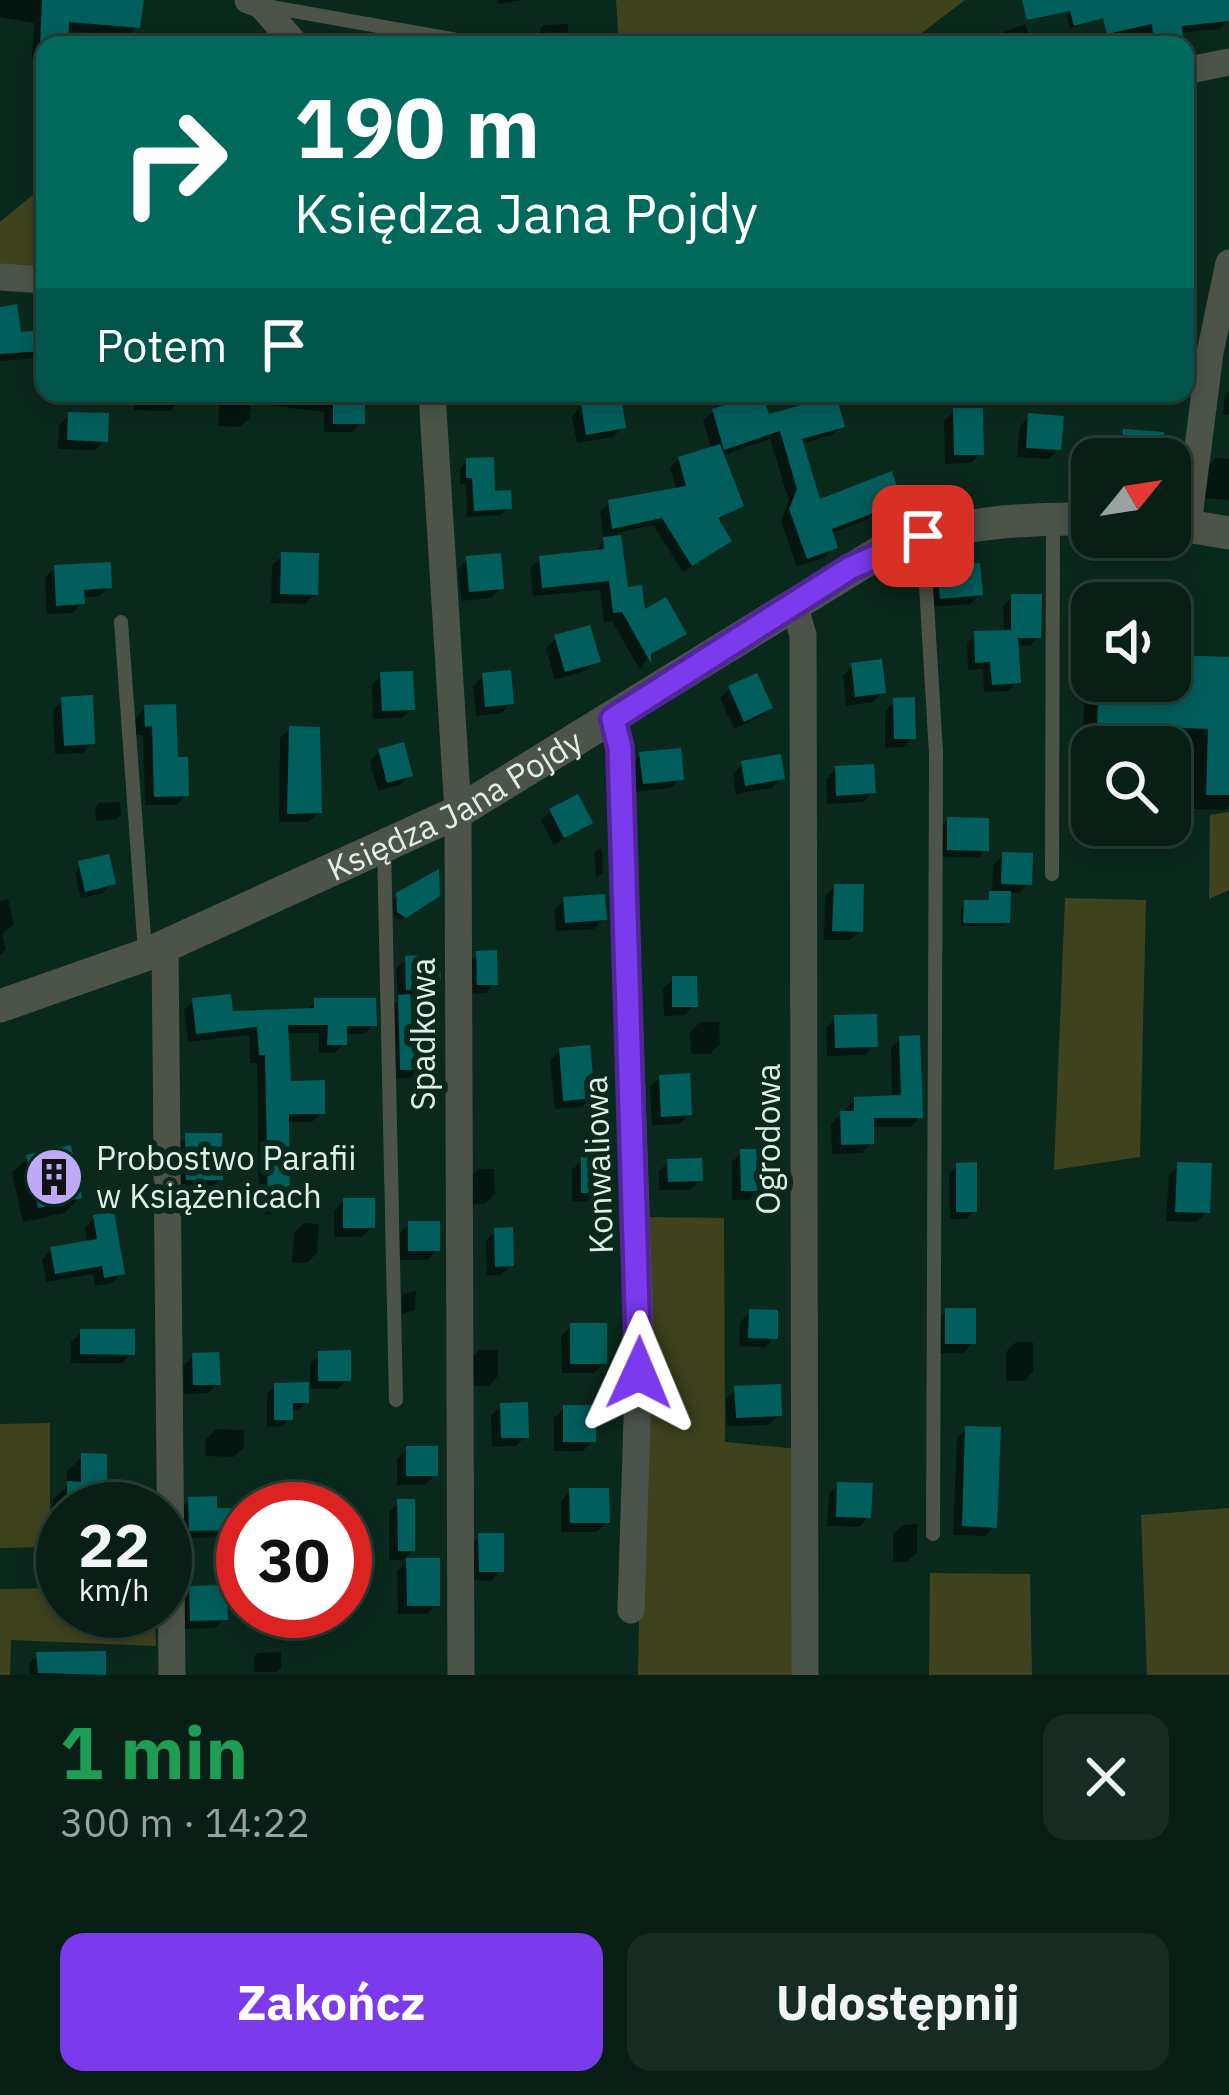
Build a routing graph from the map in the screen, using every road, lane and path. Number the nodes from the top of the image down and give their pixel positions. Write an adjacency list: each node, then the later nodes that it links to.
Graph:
1 (255, 2): 2 (street); 3 (lane)
2 (287, 36)
3 (437, 36)
4 (1229, 62): 5 (street)
5 (1194, 69)
6 (1229, 263): 10 (street)
7 (0, 277): 8 (street)
8 (36, 279)
9 (433, 402): 19 (street, Spadkowa)
10 (1191, 458)
11 (1053, 519): 12 (street, Księdza Jana Pojdy); 15 (street, Księdza Jana Pojdy); 21 (lane)
12 (1071, 519)
13 (1191, 526): 14 (street)
14 (1229, 533)
15 (923, 536): 16 (street, Księdza Jana Pojdy); 25 (lane)
16 (794, 604): 18 (street, Księdza Jana Pojdy); 29 (street, Ogrodowa)
17 (122, 622): 22 (lane)
18 (613, 719): 19 (street, Księdza Jana Pojdy); 26 (street, Konwaliowa)
19 (458, 812): 20 (street, Księdza Jana Pojdy); 28 (street, Spadkowa)
20 (384, 846): 22 (street, Księdza Jana Pojdy); 24 (lane)
21 (1052, 874)
22 (155, 951): 23 (street, Księdza Jana Pojdy); 27 (street)
23 (0, 1006)
24 (396, 1400)
25 (933, 1534)
26 (631, 1610)
27 (172, 1675)
28 (461, 1675)
29 (805, 1675)

